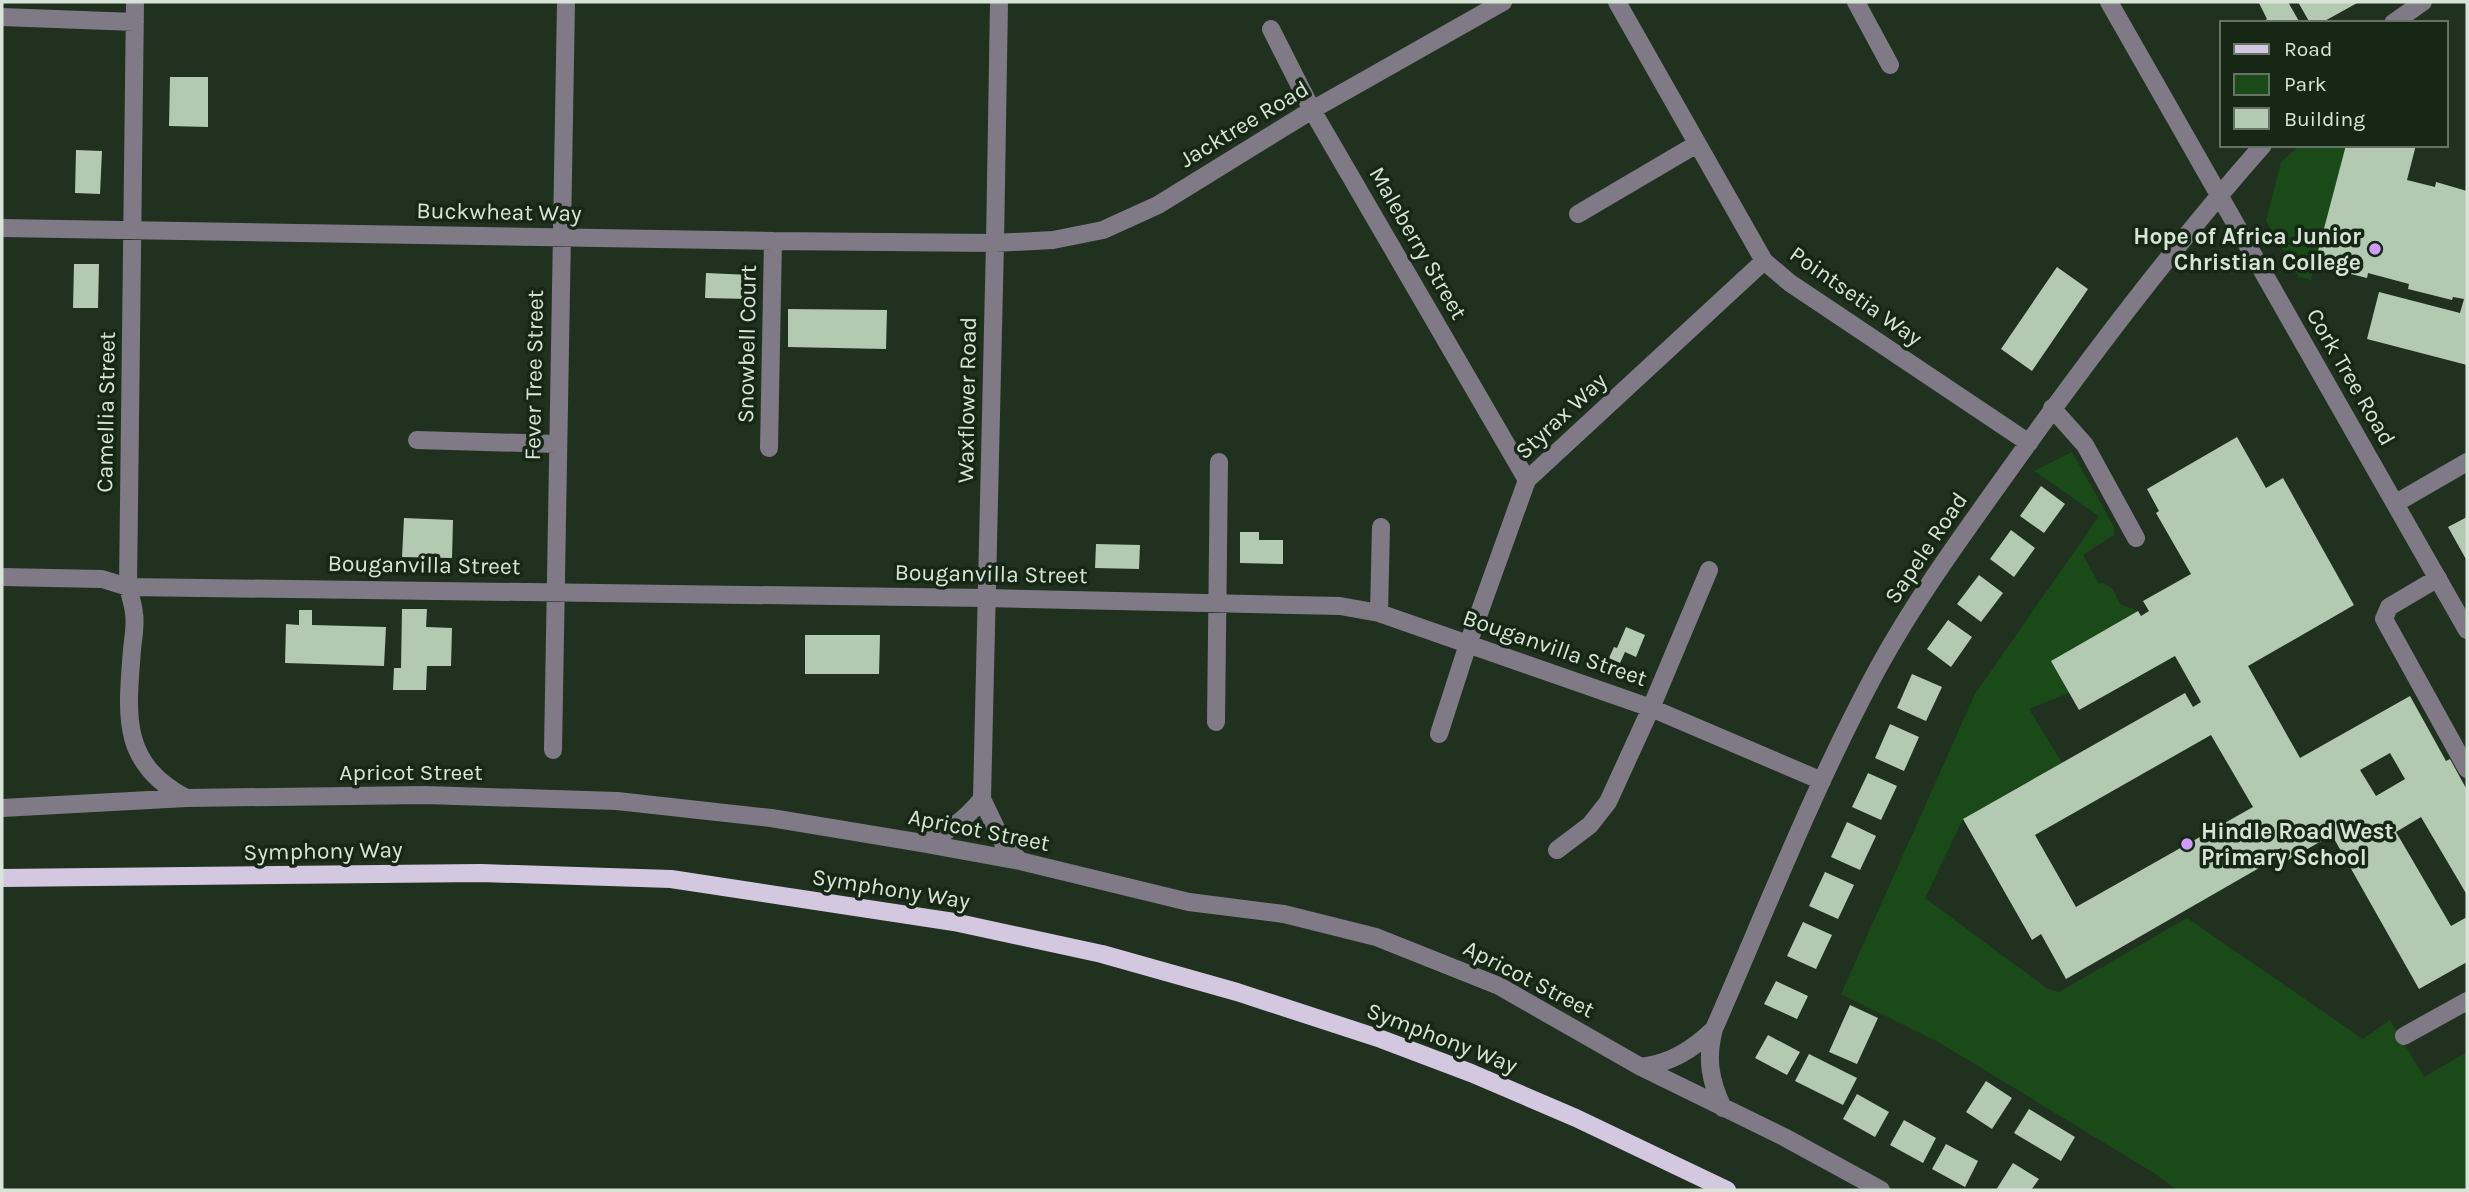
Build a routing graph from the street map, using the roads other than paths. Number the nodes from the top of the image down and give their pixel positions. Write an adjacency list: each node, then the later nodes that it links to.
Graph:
1 (135, 2): 11 (street, Camellia Street)
2 (566, 2): 21 (street, Fever Tree Street)
3 (999, 2): 23 (street, Waxflower Road)
4 (1503, 2): 14 (street, Jacktree Road)
5 (1617, 2): 15 (street, Pointsetia Way)
6 (1856, 2): 13 (street)
7 (2109, 2): 17 (street, Cork Tree Road)
8 (2423, 2): 10 (street)
9 (2, 17): 11 (street)
10 (2396, 21)
11 (135, 22): 20 (street, Camellia Street)
12 (1271, 29): 14 (street, Maleberry Street)
13 (1890, 65)
14 (1312, 110): 23 (street, Jacktree Road); 32 (street, Maleberry Street)
15 (1698, 144): 18 (street); 24 (street, Pointsetia Way)
16 (2261, 147): 17 (street, Sapele Road)
17 (2219, 195): 25 (street, Sapele Road); 33 (street, Cork Tree Road)
18 (1578, 214)
19 (2, 228): 20 (street, Buckwheat Way)
20 (133, 231): 21 (street, Buckwheat Way); 39 (street, Camellia Street)
21 (561, 237): 22 (street, Buckwheat Way); 28 (street, Fever Tree Street)
22 (773, 241): 23 (street, Buckwheat Way); 29 (street, Snowbell Court)
23 (995, 243): 41 (street, Waxflower Road)
24 (1764, 261): 27 (street, Pointsetia Way); 32 (street, Styrax Way)
25 (2052, 408): 27 (street, Sapele Road); 35 (street)
26 (417, 439): 28 (street)
27 (2029, 443): 51 (street, Sapele Road)
28 (557, 444): 40 (street, Fever Tree Street)
29 (769, 448)
30 (1219, 462): 42 (street)
31 (2467, 462): 33 (street)
32 (1527, 480): 45 (street, Styrax Way)
33 (2396, 503): 38 (street, Cork Tree Road)
34 (1381, 527): 43 (street)
35 (2136, 538)
36 (1709, 570): 46 (street)
37 (2, 577): 39 (street, Bouganvilla Street)
38 (2438, 578): 44 (street, Cork Tree Road); 50 (street)
39 (128, 586): 40 (street, Bouganvilla Street); 52 (street, Camellia Street)
40 (554, 591): 41 (street, Bouganvilla Street); 49 (street, Fever Tree Street)
41 (987, 598): 42 (street, Bouganvilla Street); 53 (street, Waxflower Road)
42 (1217, 603): 43 (street, Bouganvilla Street); 47 (street)
43 (1379, 613): 45 (street, Bouganvilla Street)
44 (2467, 630)
45 (1468, 644): 46 (street, Bouganvilla Street); 48 (street, Styrax Way)
46 (1651, 708): 51 (street, Bouganvilla Street); 56 (street)
47 (1216, 722)
48 (1438, 734)
49 (552, 750)
50 (2467, 769)
51 (1822, 781): 60 (street, Sapele Road)
52 (186, 798): 54 (street, Apricot Street); 55 (street, Apricot Street)
53 (982, 799): 55 (street); 57 (street, Waxflower Road)
54 (2, 808)
55 (922, 843): 57 (street, Apricot Street)
56 (1557, 850)
57 (1020, 861): 62 (street, Apricot Street)
58 (2, 878): 64 (main road, Symphony Way)
59 (2467, 1001): 61 (street)
60 (1714, 1029): 62 (street, Sapele Road); 63 (street, Sapele Road)
61 (2404, 1036)
62 (1641, 1067): 63 (street, Apricot Street)
63 (1723, 1108): 65 (street, Apricot Street)
64 (1727, 1190)
65 (1881, 1190)

